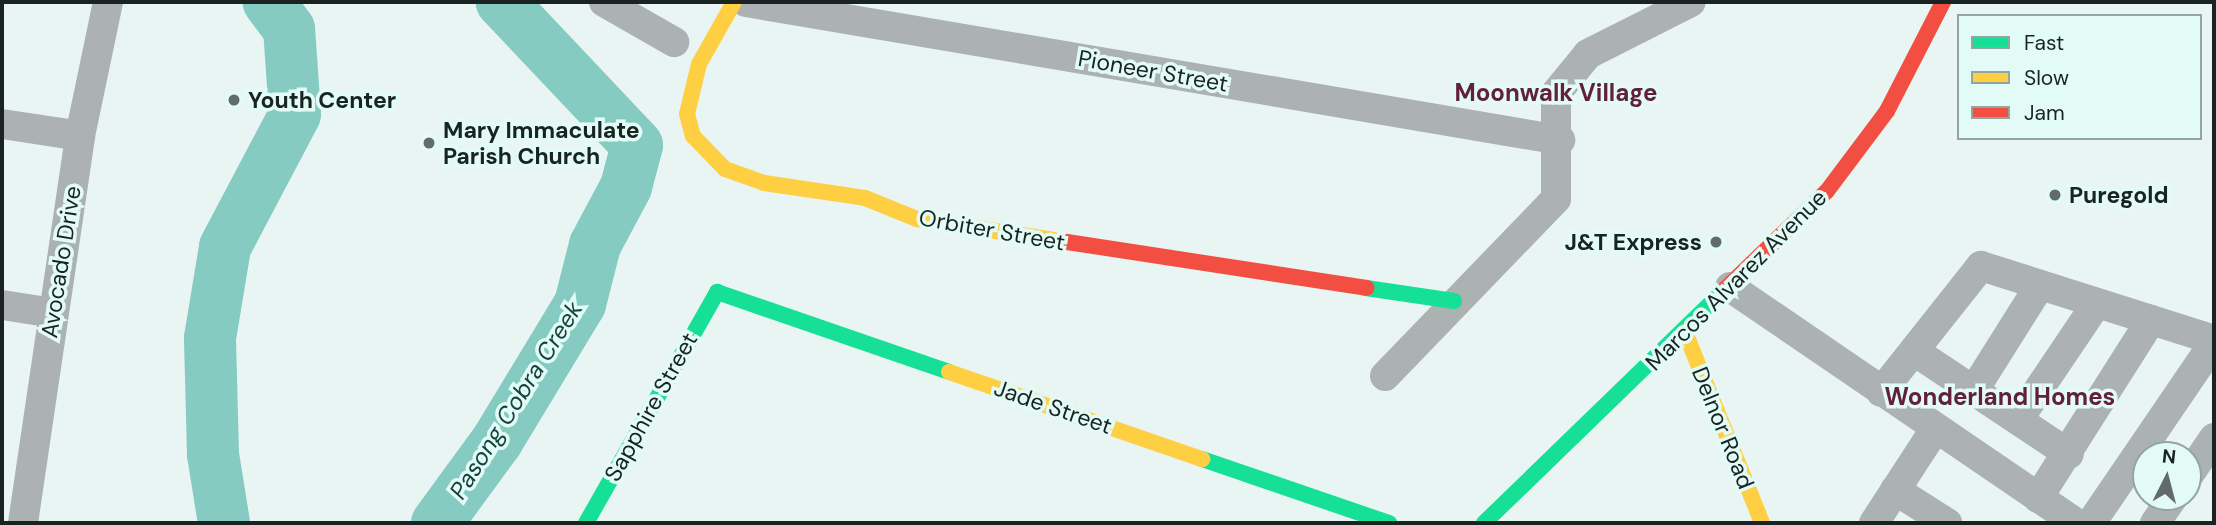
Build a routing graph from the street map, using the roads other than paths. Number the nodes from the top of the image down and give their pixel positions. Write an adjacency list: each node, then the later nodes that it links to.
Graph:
1 (108, 2): 9 (street, Avocado Drive)
2 (604, 2): 7 (street)
3 (734, 2): 14 (street, Orbiter Street)
4 (746, 2): 10 (street, Pioneer Street)
5 (1691, 2): 10 (street)
6 (1943, 2): 12 (street, Marcos Alvarez Avenue)
7 (674, 42)
8 (2, 124): 9 (street)
9 (80, 136): 17 (street, Avocado Drive)
10 (1560, 140): 14 (street)
11 (2040, 285): 15 (street); 21 (street); 23 (street)
12 (1730, 287): 19 (street, Marcos Alvarez Avenue); 24 (street)
13 (717, 292): 33 (street, Sapphire Street); 34 (street, Jade Street)
14 (1454, 301): 22 (street)
15 (2096, 303): 18 (street); 25 (street)
16 (2, 305): 17 (street)
17 (53, 313): 32 (street, Avocado Drive)
18 (2151, 320): 20 (street); 28 (street)
19 (1685, 332): 35 (street, Marcos Alvarez Avenue); 36 (street, Delnor Road)
20 (2214, 342): 40 (street)
21 (1914, 351): 23 (street); 24 (street)
22 (1385, 376)
23 (1974, 390): 25 (street)
24 (1881, 392): 26 (street)
25 (2018, 420): 28 (street)
26 (1935, 429): 30 (street); 31 (street)
27 (2214, 438): 29 (street)
28 (2069, 454): 31 (street)
29 (2202, 456)
30 (1895, 490): 37 (street); 38 (street)
31 (2038, 498): 39 (street)
32 (15, 518)
33 (586, 523)
34 (1389, 523)
35 (1484, 523)
36 (1762, 523)
37 (1874, 523)
38 (1947, 523)
39 (2076, 523)
40 (2091, 523)

